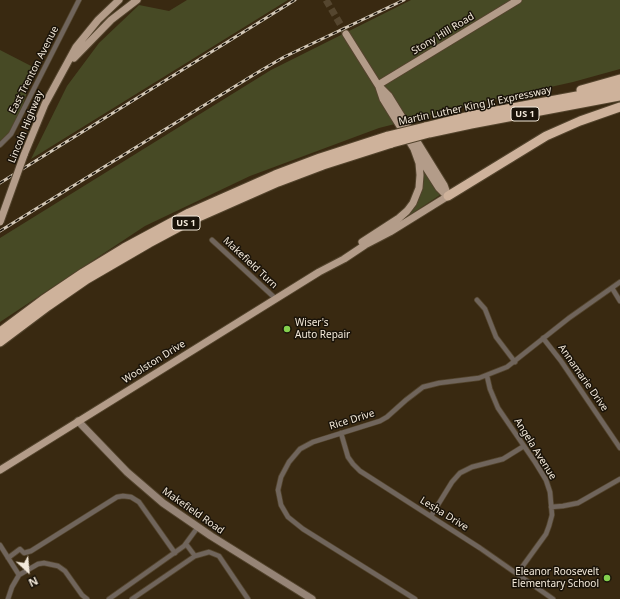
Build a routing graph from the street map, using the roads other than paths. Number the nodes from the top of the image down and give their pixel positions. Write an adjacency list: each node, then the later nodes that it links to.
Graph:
1 (79, 0): 15 (street, East Trenton Avenue)
2 (119, 0): 6 (main road, Lincoln Highway)
3 (137, 0): 6 (main road, Lincoln Highway)
4 (518, 0): 8 (main road, Stony Hill Road)
5 (346, 34): 8 (main road, Woolston Drive)
6 (67, 65): 18 (main road, Lincoln Highway, bridge)
7 (620, 79): 11 (highway)
8 (378, 85): 16 (main road, Woolston Drive); 17 (main road, Woolston Drive)
9 (620, 88): 11 (highway, Martin Luther King Jr. Expressway / US 1)
10 (620, 96): 13 (highway, Martin Luther King Jr. Expressway / US 1)
11 (524, 106): 13 (highway, Martin Luther King Jr. Expressway / US 1)
12 (620, 107): 17 (highway)
13 (427, 130): 14 (highway, Martin Luther King Jr. Expressway / US 1, bridge)
14 (390, 140): 26 (highway, Martin Luther King Jr. Expressway / US 1); 28 (highway, Martin Luther King Jr. Expressway / US 1)
15 (0, 145)
16 (414, 150): 17 (main road, Woolston Drive); 20 (main road, Woolston Drive)
17 (448, 196): 20 (main road, Woolston Drive)
18 (0, 222)
19 (212, 240): 23 (street, Makefield Turn)
20 (319, 272): 23 (main road, Woolston Drive)
21 (620, 282): 22 (street, Rice Drive)
22 (612, 288): 25 (street); 27 (street, Rice Drive)
23 (276, 299): 31 (main road, Woolston Drive)
24 (477, 300): 29 (street)
25 (620, 301)
26 (0, 332)
27 (544, 338): 29 (street, Rice Drive); 34 (street, Annamarie Drive)
28 (0, 342)
29 (515, 362): 30 (street, Rice Drive)
30 (487, 376): 32 (street, Rice Drive); 33 (street, Angela Avenue)
31 (78, 421): 35 (main road, Woolston Drive); 39 (street, Makefield Road)
32 (341, 433): 38 (street, Lesha Drive); 53 (street, Rice Drive)
33 (524, 446): 37 (street, Angela Avenue); 38 (street)
34 (620, 448)
35 (0, 470)
36 (620, 479): 37 (street)
37 (551, 507): 45 (street, Angela Avenue)
38 (430, 516): 45 (street, Lesha Drive)
39 (198, 528): 40 (street); 52 (street, Makefield Road)
40 (186, 544): 42 (street); 43 (street)
41 (0, 545): 44 (street)
42 (175, 553): 44 (street); 49 (street)
43 (195, 556): 50 (street); 51 (street)
44 (8, 558): 46 (street)
45 (517, 574): 54 (street, Lesha Drive)
46 (19, 576): 47 (street); 48 (street)
47 (8, 599)
48 (87, 599)
49 (110, 599)
50 (132, 599)
51 (248, 599)
52 (312, 599)
53 (414, 599)
54 (553, 599)

